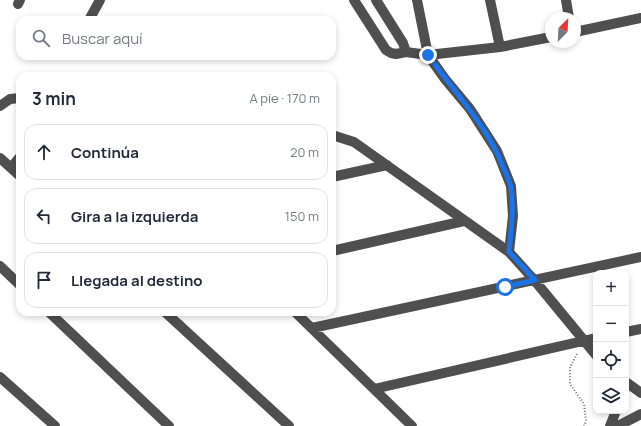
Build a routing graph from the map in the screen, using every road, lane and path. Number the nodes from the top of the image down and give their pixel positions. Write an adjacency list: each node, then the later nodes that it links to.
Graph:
1 (100, 0): 8 (street)
2 (354, 0): 13 (street)
3 (376, 0): 13 (street)
4 (417, 0): 14 (street)
5 (490, 0): 12 (street)
6 (566, 0): 7 (street)
7 (568, 12)
8 (91, 16)
9 (641, 18): 10 (street)
10 (581, 31)
11 (545, 37): 12 (street)
12 (500, 47): 14 (street)
13 (406, 52): 14 (street)
14 (428, 55): 26 (street)
15 (16, 98): 16 (street)
16 (0, 106)
17 (336, 136): 20 (street)
18 (0, 158): 21 (street)
19 (16, 162): 21 (street)
20 (387, 165): 23 (street); 24 (street)
21 (11, 168): 22 (street)
22 (16, 172)
23 (336, 176)
24 (464, 221): 25 (street); 26 (street)
25 (336, 250)
26 (509, 252): 30 (street)
27 (641, 257): 30 (street)
28 (0, 266): 29 (street)
29 (16, 278)
30 (535, 280): 34 (street); 38 (street)
31 (53, 316): 47 (street)
32 (172, 316): 48 (street)
33 (299, 316): 34 (street)
34 (312, 328): 42 (street)
35 (641, 329): 36 (street)
36 (629, 331)
37 (593, 339): 38 (street)
38 (584, 341): 39 (street); 42 (street); 50 (path)
39 (593, 352)
40 (0, 377): 46 (street)
41 (629, 384): 43 (street)
42 (374, 389): 49 (street)
43 (641, 393)
44 (615, 414): 51 (street)
45 (641, 414): 52 (street)
46 (51, 425)
47 (169, 426)
48 (289, 426)
49 (412, 426)
50 (584, 426)
51 (610, 426)
52 (618, 426)

